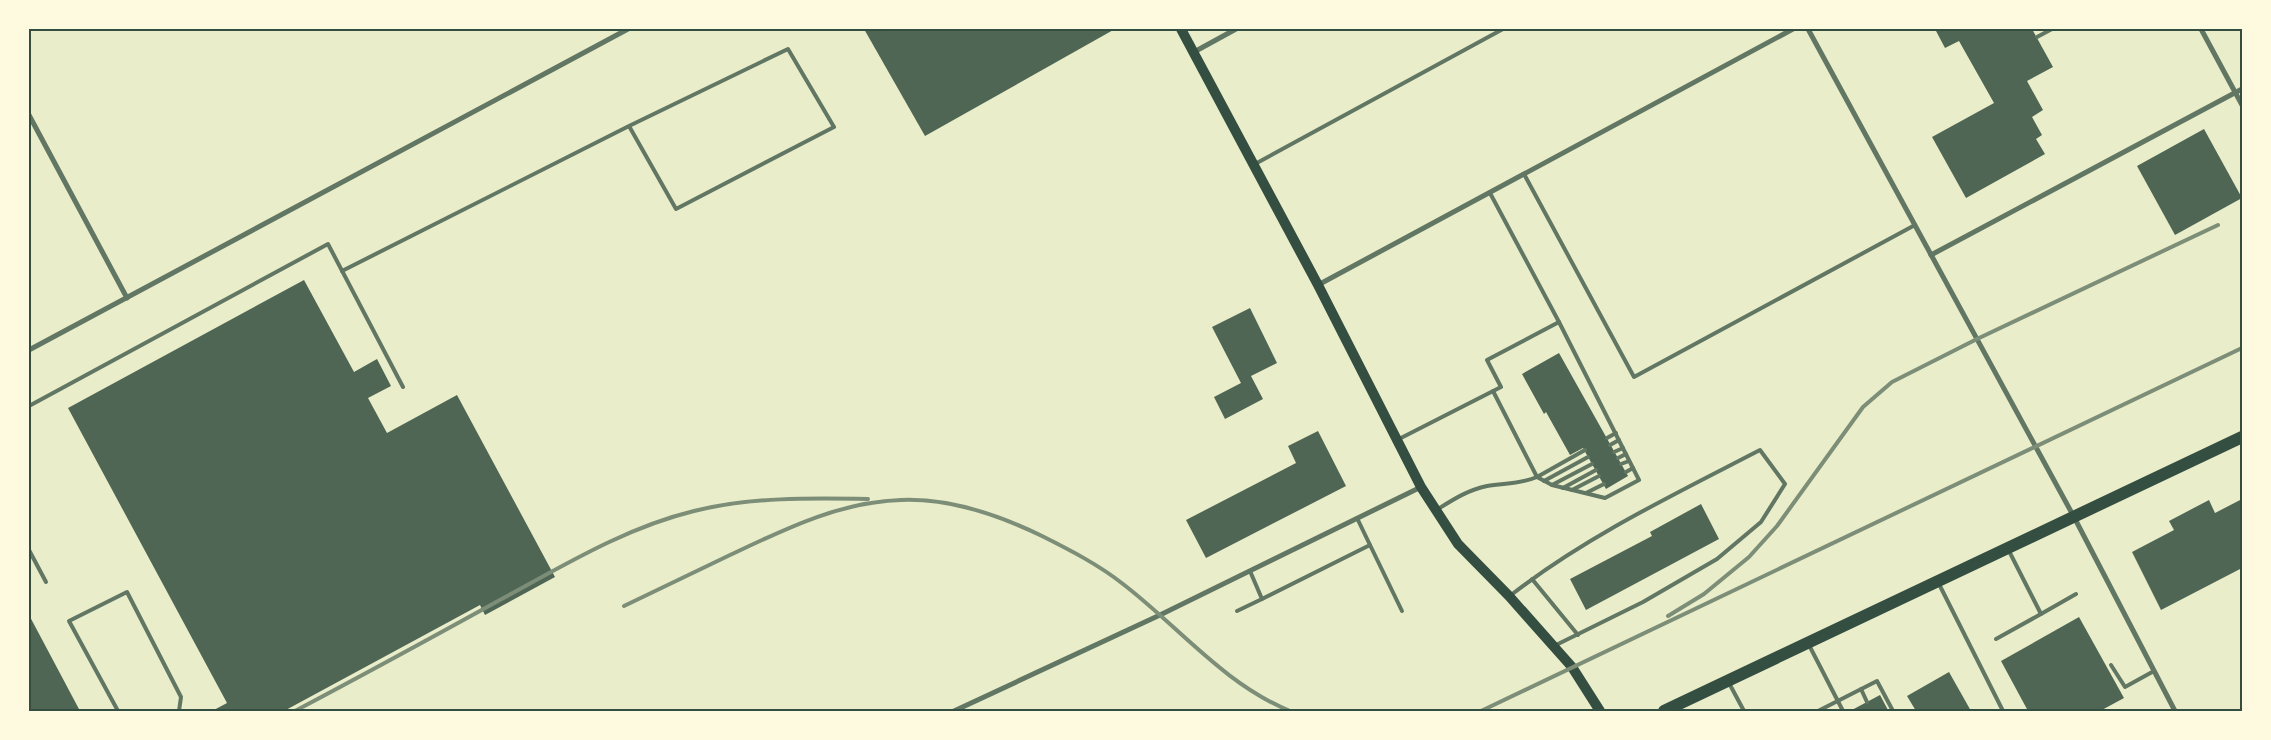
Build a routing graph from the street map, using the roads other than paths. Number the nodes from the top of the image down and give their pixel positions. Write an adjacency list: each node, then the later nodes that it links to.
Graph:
1 (628, 29): 23 (street)
2 (1181, 29): 10 (main road)
3 (1236, 29): 10 (street)
4 (1503, 29): 16 (lane)
5 (1793, 29): 17 (street)
6 (1808, 29): 19 (street)
7 (2052, 29): 9 (lane)
8 (2201, 29): 12 (street)
9 (2037, 37)
10 (1194, 52): 16 (main road)
11 (2242, 89): 12 (street)
12 (2236, 93): 13 (street); 20 (street)
13 (2242, 105)
14 (29, 115): 23 (street)
15 (629, 126): 15 (lane); 21 (lane)
16 (1254, 165): 22 (main road)
17 (1524, 174): 18 (street); 19 (lane)
18 (1490, 192): 22 (street); 24 (lane)
19 (1915, 225): 20 (street)
20 (1931, 255): 57 (street)
21 (342, 271): 26 (lane); 28 (lane)
22 (1318, 285): 31 (main road)
23 (127, 298): 25 (street)
24 (1559, 322): 27 (lane); 29 (lane)
25 (29, 350)
26 (403, 387)
27 (1494, 390): 31 (lane); 48 (lane)
28 (29, 406)
29 (1616, 434): 30 (lane); 32 (lane)
30 (1607, 438)
31 (1397, 440): 52 (main road)
32 (1619, 440): 34 (lane); 35 (lane)
33 (2241, 441): 57 (main road)
34 (1610, 445)
35 (1623, 448): 37 (lane); 38 (lane)
36 (1585, 450): 48 (lane)
37 (1614, 452)
38 (1626, 454): 40 (lane); 41 (lane)
39 (1588, 457): 49 (lane)
40 (1618, 458)
41 (1629, 461): 43 (lane); 44 (lane)
42 (1592, 464): 51 (lane)
43 (1621, 464)
44 (1633, 468): 46 (lane); 55 (lane)
45 (1596, 470): 53 (lane)
46 (1626, 472)
47 (1599, 476): 54 (lane)
48 (1537, 477): 49 (lane); 56 (lane)
49 (1544, 481): 51 (lane)
50 (1604, 484): 55 (lane)
51 (1552, 485): 53 (lane)
52 (1421, 487): 56 (main road); 58 (street)
53 (1563, 488): 54 (lane)
54 (1572, 490): 55 (lane)
55 (1586, 493)
56 (1436, 511): 67 (main road)
57 (2074, 517): 60 (main road); 77 (street)
58 (1357, 518): 59 (lane); 62 (street)
59 (1370, 545): 68 (lane); 69 (lane)
60 (2008, 549): 65 (main road); 71 (lane)
61 (29, 550): 64 (lane)
62 (1250, 571): 68 (lane); 84 (street)
63 (1532, 579): 67 (lane); 72 (lane); 72 (lane)
64 (46, 582)
65 (1938, 582): 74 (main road); 91 (lane)
66 (2076, 594): 71 (lane)
67 (1509, 596): 75 (main road)
68 (1262, 599): 70 (lane)
69 (1402, 611)
70 (1237, 612)
71 (2041, 614): 73 (lane)
72 (1578, 635): 75 (lane)
73 (1996, 639)
74 (1808, 643): 78 (main road); 80 (lane)
75 (1554, 646): 85 (main road)
76 (2112, 665): 77 (lane)
77 (2154, 671): 92 (street)
78 (1728, 681): 86 (main road); 87 (lane)
79 (1861, 689): 80 (lane); 81 (lane); 90 (lane)
80 (1838, 701): 88 (lane); 89 (lane)
81 (1868, 702)
82 (118, 711): 83 (lane)
83 (179, 711)
84 (954, 711)
85 (1600, 711)
86 (1664, 711)
87 (1744, 711)
88 (1818, 711)
89 (1843, 711)
90 (1893, 711)
91 (2003, 711)
92 (2175, 711)

